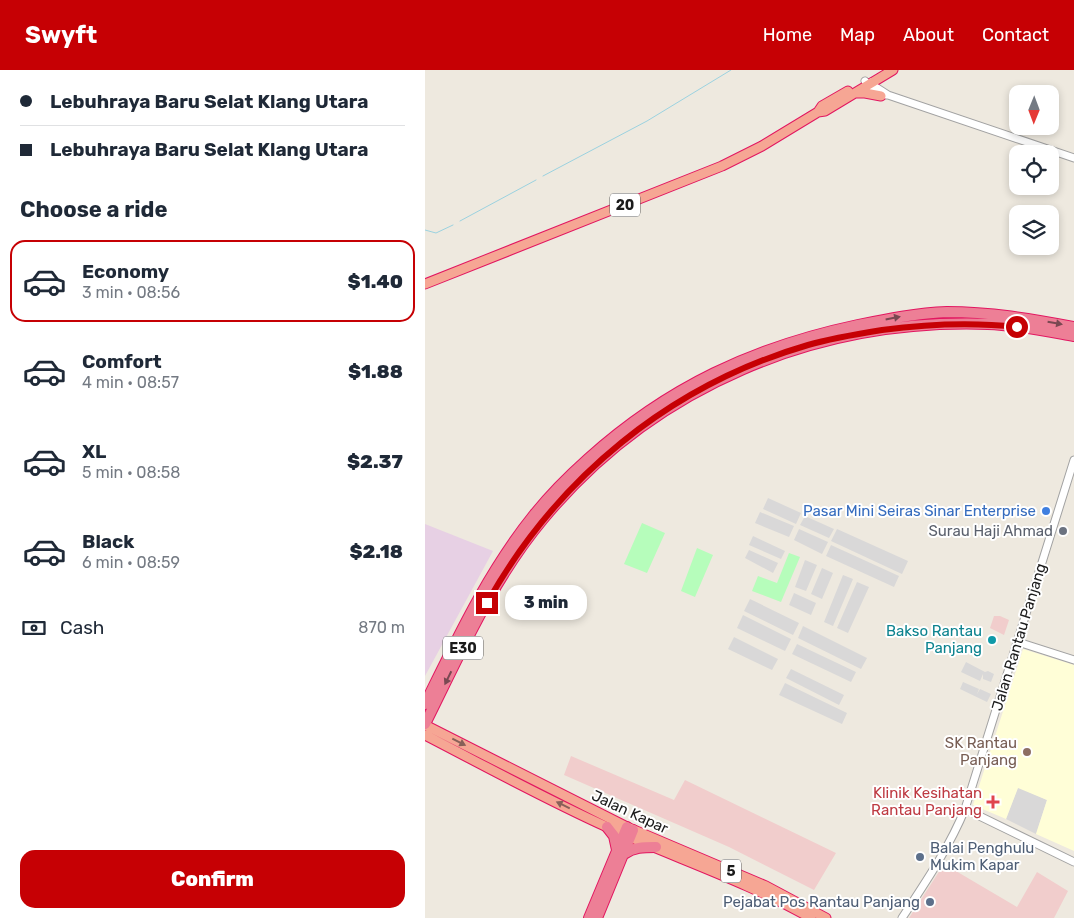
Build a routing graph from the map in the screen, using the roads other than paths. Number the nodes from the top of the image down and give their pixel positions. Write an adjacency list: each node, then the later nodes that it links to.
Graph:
1 (887, 72): 2 (highway, 20); 4 (highway)
2 (868, 82): 3 (highway, 20); 4 (street); 5 (highway, 20)
3 (855, 94): 4 (highway); 5 (highway, 20)
4 (884, 94): 6 (street)
5 (818, 112): 7 (highway, 20)
6 (1074, 158)
7 (425, 284)
8 (1074, 327): 11 (highway, E30, one-way to 8)
9 (1074, 336): 11 (highway, E30)
10 (1074, 460): 12 (street, Jalan Rantau Panjang)
11 (499, 571): 14 (highway, E30); 15 (highway, E30, one-way to 15)
12 (1018, 642): 13 (street); 17 (street, Jalan Rantau Panjang)
13 (1074, 660)
14 (425, 704)
15 (425, 725): 19 (highway, Jalan Kapar / 5, one-way to 19)
16 (425, 735): 18 (highway, Jalan Kapar / 5, one-way to 16)
17 (965, 809): 22 (street); 27 (street, Jalan Rantau Panjang)
18 (607, 827): 19 (highway, Jalan Kapar / 5); 21 (highway)
19 (629, 832): 20 (highway, Jalan Kapar / 5); 21 (highway); 26 (highway, Jalan Kapar / 5)
20 (656, 847): 21 (highway); 25 (highway, Jalan Kapar / 5)
21 (621, 852): 23 (highway); 24 (highway)
22 (1074, 862)
23 (589, 918)
24 (597, 918)
25 (811, 918)
26 (826, 918)
27 (902, 918)

